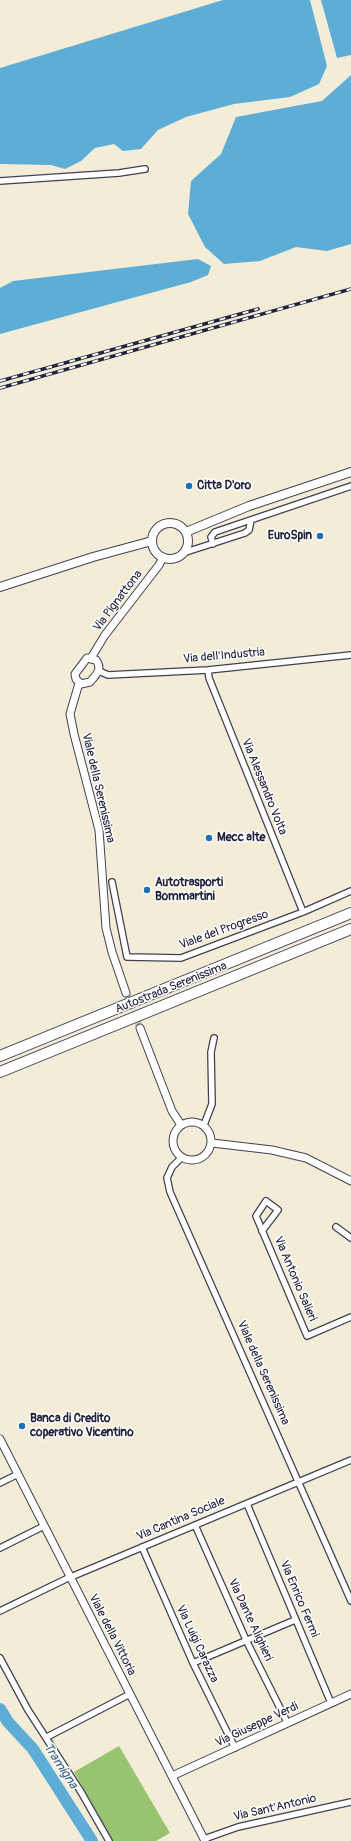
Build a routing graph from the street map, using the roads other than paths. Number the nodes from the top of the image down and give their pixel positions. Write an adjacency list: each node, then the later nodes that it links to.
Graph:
1 (145, 169): 2 (street)
2 (0, 181)
3 (351, 472): 6 (main road)
4 (351, 486): 5 (street)
5 (251, 520): 8 (street); 8 (street)
6 (186, 532): 7 (main road); 9 (main road)
7 (152, 541): 10 (main road); 11 (main road)
8 (213, 544): 9 (street)
9 (183, 553): 10 (main road)
10 (163, 557): 13 (street, Via Pignattona)
11 (0, 587)
12 (351, 655): 14 (street, Via dell'Industria)
13 (91, 658): 15 (street); 16 (street)
14 (208, 670): 15 (street, Via dell'Industria); 19 (street, Via Alessandro Volta)
15 (99, 671): 16 (street)
16 (79, 683): 22 (street, Viale della Serenissima)
17 (112, 882): 19 (street, Viale del Progresso)
18 (351, 891): 19 (street, Viale del Progresso)
19 (303, 912)
20 (351, 913): 25 (highway, Autostrada Serenissima)
21 (351, 929): 26 (highway, Autostrada Serenissima)
22 (126, 993)
23 (140, 1028): 27 (street)
24 (214, 1038): 28 (street)
25 (0, 1056)
26 (0, 1072)
27 (181, 1125): 28 (street); 30 (street)
28 (204, 1125): 29 (street)
29 (212, 1143): 30 (street); 31 (street)
30 (182, 1157): 40 (street, Viale della Serenissima)
31 (351, 1181)
32 (336, 1227): 34 (street)
33 (262, 1231): 33 (street, Via Antonio Salieri); 35 (street, Via Antonio Salieri)
34 (351, 1238)
35 (351, 1317)
36 (0, 1439): 38 (street, Viale della Vittoria)
37 (351, 1460): 40 (street, Via Cantina Sociale)
38 (18, 1474): 39 (street); 43 (street, Viale della Vittoria)
39 (0, 1483)
40 (299, 1483): 41 (street, Via Cantina Sociale); 47 (street, Viale della Serenissima)
41 (247, 1504): 42 (street, Via Cantina Sociale); 49 (street, Via Enrico Fermi)
42 (195, 1525): 44 (street, Via Cantina Sociale); 50 (street, Via Dante Alighieri)
43 (44, 1526): 45 (street); 46 (street, Viale della Vittoria)
44 (142, 1547): 46 (street, Via Cantina Sociale); 52 (street, Via Luigi Carazza)
45 (0, 1548)
46 (71, 1577): 48 (street, Via Cantina Sociale); 53 (street, Viale della Vittoria)
47 (351, 1601)
48 (0, 1611)
49 (295, 1620): 50 (street); 55 (street, Via Enrico Fermi)
50 (247, 1642): 52 (street); 56 (street, Via Dante Alighieri)
51 (0, 1658): 57 (street)
52 (193, 1663): 58 (street, Via Luigi Carazza)
53 (130, 1694): 57 (street); 59 (street, Viale della Vittoria)
54 (351, 1694): 55 (street, Via Giuseppe Verdi)
55 (331, 1703): 56 (street, Via Giuseppe Verdi)
56 (287, 1722): 58 (street, Via Giuseppe Verdi)
57 (47, 1737): 62 (street)
58 (235, 1748): 59 (street, Via Giuseppe Verdi)
59 (172, 1776): 61 (street, Viale della Vittoria)
60 (351, 1802): 61 (street, Via Sant'Antonio)
61 (205, 1840)
62 (109, 1841)

